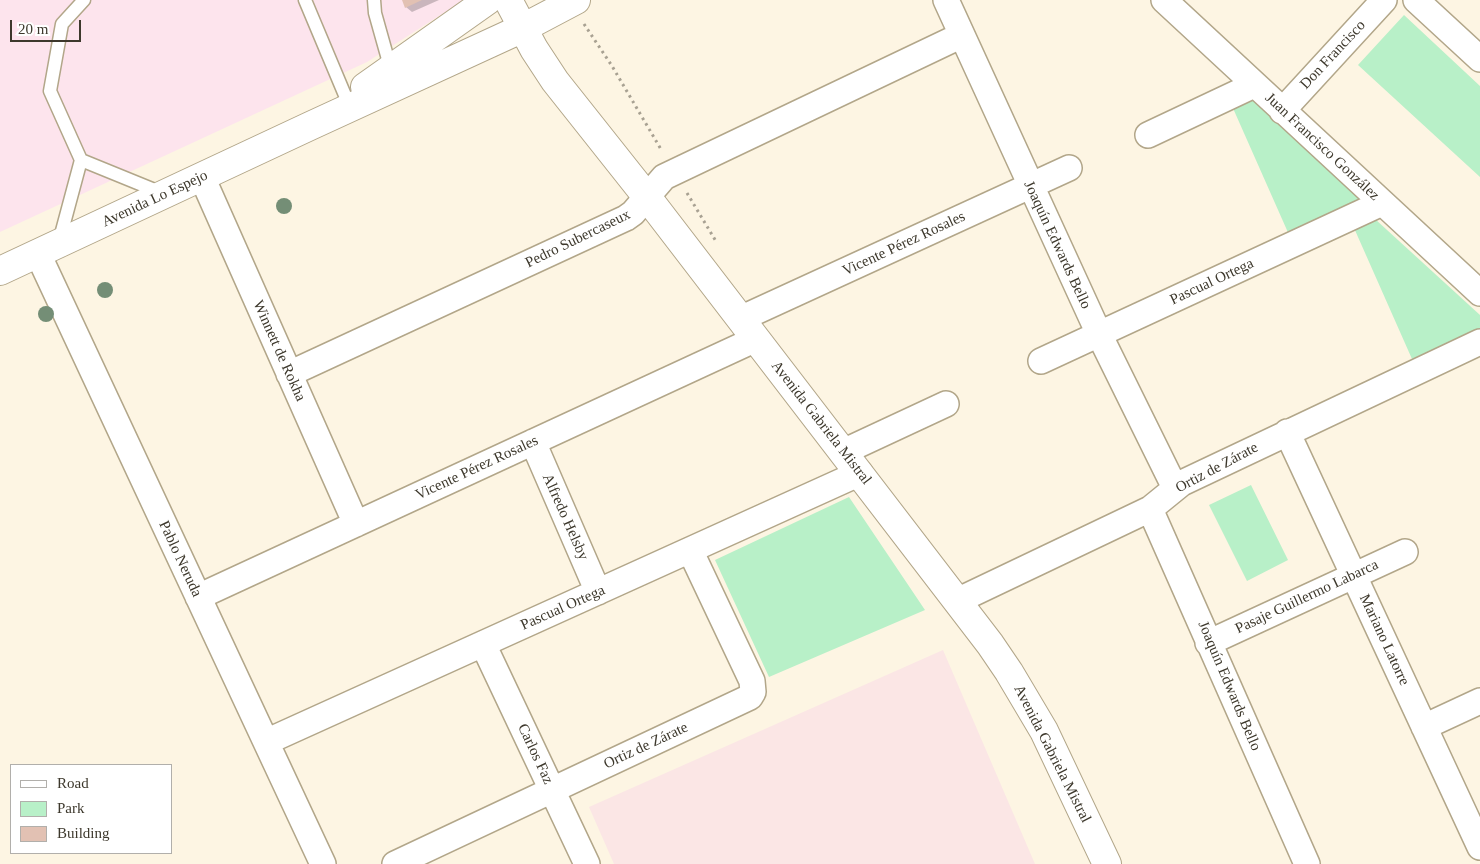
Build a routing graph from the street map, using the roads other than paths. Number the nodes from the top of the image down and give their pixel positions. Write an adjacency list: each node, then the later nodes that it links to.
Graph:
1 (84, 0): 20 (lane)
2 (305, 0): 16 (lane)
3 (374, 0): 14 (lane)
4 (488, 0): 14 (main road, Avenida Lo Espejo)
5 (508, 0): 11 (main road, Avenida Gabriela Mistral)
6 (576, 0): 11 (main road, Avenida Lo Espejo)
7 (946, 0): 12 (street, Joaquín Edwards Bello)
8 (1164, 0): 15 (street, Juan Francisco González)
9 (1384, 0): 17 (street, Don Francisco)
10 (1416, 0): 13 (street)
11 (523, 28): 14 (main road, Avenida Lo Espejo); 25 (main road, Avenida Gabriela Mistral)
12 (962, 35): 23 (street, Joaquín Edwards Bello); 25 (street, Pedro Subercaseux)
13 (1480, 58)
14 (393, 78): 16 (main road, Avenida Lo Espejo); 18 (main road, Avenida Lo Espejo)
15 (1254, 85): 17 (street, Juan Francisco González); 19 (street)
16 (347, 100): 18 (main road, Avenida Lo Espejo)
17 (1282, 111): 26 (street, Juan Francisco González)
18 (310, 126): 22 (main road, Avenida Lo Espejo)
19 (1148, 135)
20 (81, 160): 24 (lane); 27 (lane)
21 (1069, 168): 23 (street, Vicente Pérez Rosales)
22 (202, 177): 24 (main road, Avenida Lo Espejo); 34 (street, Winnett de Rokha)
23 (1030, 186): 30 (street, Vicente Pérez Rosales); 31 (street, Joaquín Edwards Bello)
24 (165, 194): 27 (main road, Avenida Lo Espejo)
25 (647, 197): 30 (main road, Avenida Gabriela Mistral); 34 (street, Pedro Subercaseux)
26 (1382, 203): 29 (street, Juan Francisco González); 31 (street, Pascual Ortega)
27 (48, 249): 28 (main road, Avenida Lo Espejo); 47 (street, Pablo Neruda)
28 (0, 271)
29 (1479, 290)
30 (748, 329): 37 (street, Vicente Pérez Rosales); 38 (main road, Avenida Gabriela Mistral)
31 (1099, 334): 33 (street, Pascual Ortega); 40 (street, Joaquín Edwards Bello)
32 (1480, 342): 36 (street, Ortiz de Zárate)
33 (1041, 361)
34 (289, 374): 42 (street, Winnett de Rokha)
35 (946, 404): 38 (street)
36 (1287, 432): 40 (street, Ortiz de Zárate); 45 (street, Mariano Latorre)
37 (533, 442): 42 (street, Vicente Pérez Rosales); 46 (street, Alfredo Helsby)
38 (843, 452): 39 (main road, Avenida Gabriela Mistral)
39 (860, 473): 43 (street, Pascual Ortega); 48 (main road, Avenida Gabriela Mistral)
40 (1175, 488): 41 (street, Ortiz de Zárate)
41 (1150, 509): 48 (street, Ortiz de Zárate); 49 (street, Joaquín Edwards Bello)
42 (356, 524): 47 (street, Vicente Pérez Rosales)
43 (690, 550): 46 (street, Pascual Ortega); 54 (street, Ortiz de Zárate)
44 (1405, 552): 45 (street, Pasaje Guillermo Labarca)
45 (1354, 575): 49 (street, Pasaje Guillermo Labarca); 52 (street, Mariano Latorre)
46 (598, 592): 50 (street, Pascual Ortega)
47 (198, 597): 53 (street, Pablo Neruda)
48 (957, 601): 59 (main road, Avenida Gabriela Mistral)
49 (1208, 642): 60 (street, Joaquín Edwards Bello)
50 (483, 644): 53 (street, Pascual Ortega); 54 (street, Carlos Faz)
51 (1480, 701): 52 (street)
52 (1424, 727): 55 (street, Mariano Latorre)
53 (266, 742): 56 (street, Pablo Neruda)
54 (552, 790): 57 (street, Ortiz de Zárate); 58 (street, Carlos Faz)
55 (1480, 847)
56 (323, 864)
57 (395, 864)
58 (587, 864)
59 (1107, 864)
60 (1307, 864)

